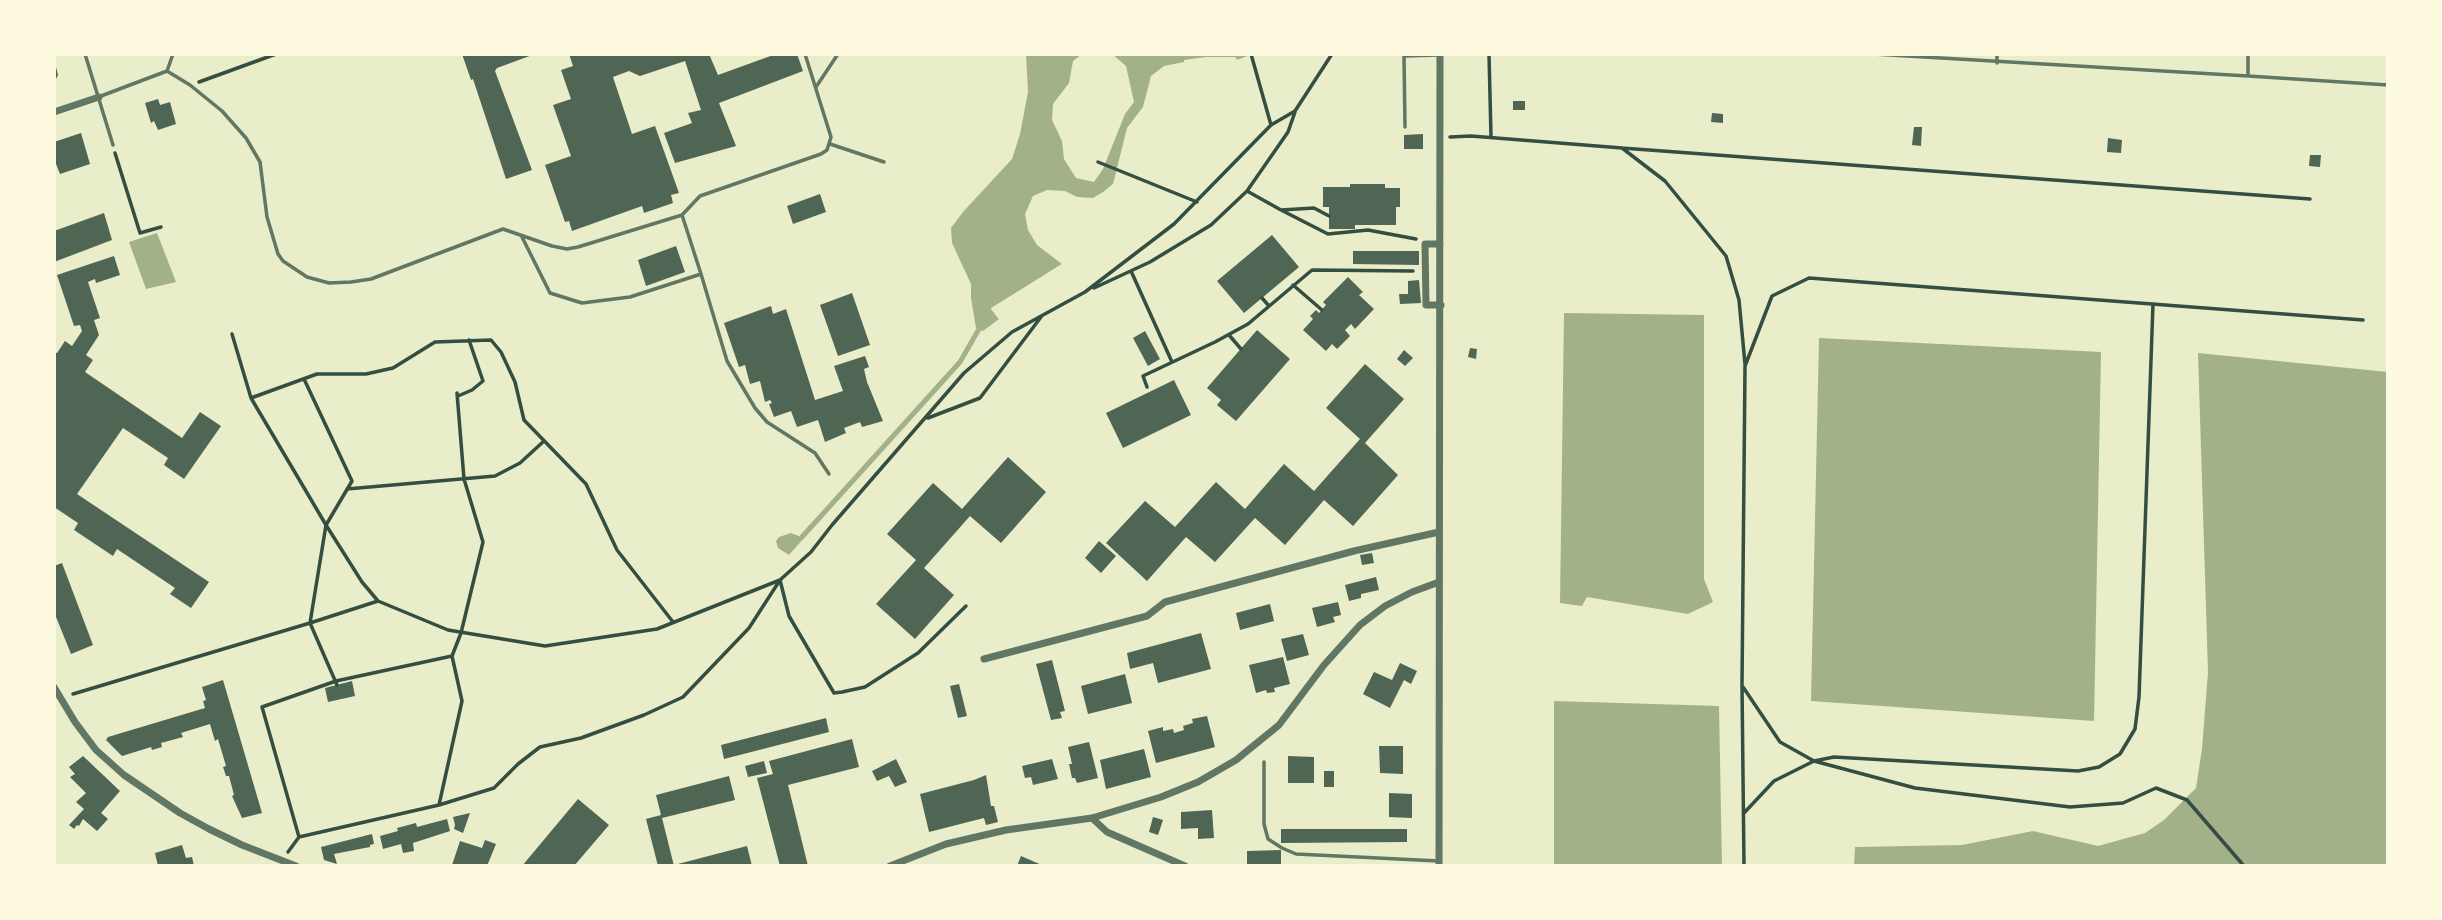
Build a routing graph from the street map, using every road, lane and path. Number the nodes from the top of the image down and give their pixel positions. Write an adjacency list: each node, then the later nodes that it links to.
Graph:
1 (85, 54): 19 (lane)
2 (173, 54): 14 (lane)
3 (276, 54): 16 (path)
4 (805, 54): 18 (lane)
5 (838, 54): 18 (lane)
6 (1251, 54): 22 (path)
7 (1332, 54): 20 (path)
8 (1440, 54): 23 (lane); 25 (street)
9 (1489, 54): 24 (path)
10 (1873, 54): 13 (lane)
11 (1997, 54): 13 (lane)
12 (2248, 54): 15 (lane)
13 (1997, 63): 15 (lane)
14 (167, 71): 16 (lane); 19 (lane)
15 (2248, 76): 17 (lane)
16 (190, 85): 38 (lane)
17 (2388, 85)
18 (816, 87): 26 (lane)
19 (99, 97): 21 (street); 27 (lane)
20 (1295, 111): 22 (path); 31 (path)
21 (54, 112)
22 (1271, 125): 33 (path)
23 (1405, 127)
24 (1491, 137): 25 (path); 28 (path)
25 (1440, 139): 40 (street)
26 (830, 144): 29 (lane); 35 (lane)
27 (113, 145): 37 (path)
28 (1622, 148): 32 (path); 58 (path)
29 (884, 162)
30 (1098, 162): 33 (path)
31 (1247, 191): 34 (path); 41 (path)
32 (2310, 199)
33 (1197, 202): 45 (path)
34 (1281, 210): 36 (path); 39 (path)
35 (682, 215): 38 (lane); 43 (lane)
36 (1329, 216)
37 (162, 227)
38 (522, 237): 43 (lane)
39 (1425, 244): 40 (street); 42 (street)
40 (1440, 244): 48 (street)
41 (1131, 271): 45 (path); 57 (path)
42 (1426, 272): 44 (path); 48 (street)
43 (701, 274): 64 (lane)
44 (1293, 285): 49 (path); 50 (path)
45 (1085, 292): 51 (path)
46 (1262, 298): 49 (path)
47 (2153, 304): 52 (path); 58 (path); 82 (path)
48 (1441, 305): 68 (street)
49 (1269, 306): 54 (path)
50 (1322, 310)
51 (1042, 316): 62 (path); 62 (path)
52 (2363, 320)
53 (232, 334): 61 (path)
54 (1228, 335): 56 (path); 57 (path)
55 (469, 341): 59 (path); 63 (path); 65 (path)
56 (1241, 349)
57 (1172, 362): 60 (path)
58 (1745, 366): 79 (path)
59 (304, 379): 61 (path); 66 (path)
60 (1147, 387)
61 (251, 398): 67 (path)
62 (926, 419): 69 (path)
63 (544, 441): 65 (path); 73 (path)
64 (829, 474)
65 (464, 479): 66 (path); 75 (path)
66 (347, 489): 67 (path)
67 (326, 525): 71 (path); 74 (path)
68 (1439, 532): 70 (street); 77 (street)
69 (780, 580): 72 (path); 73 (path); 84 (path)
70 (1439, 582): 86 (street); 87 (street)
71 (378, 601): 74 (path); 75 (path)
72 (966, 606)
73 (673, 622): 75 (path)
74 (310, 623): 78 (path); 81 (path)
75 (461, 633): 76 (path)
76 (452, 656): 78 (path); 84 (path)
77 (984, 659)
78 (337, 683): 84 (path)
79 (1742, 685): 82 (path); 85 (path)
80 (54, 687): 81 (street)
81 (61, 697): 88 (street)
82 (1814, 761): 85 (path); 92 (path)
83 (1264, 762): 87 (lane)
84 (439, 805)
85 (1743, 814): 91 (path)
86 (1092, 818): 89 (street); 90 (street)
87 (1439, 863)
88 (296, 866)
89 (890, 866)
90 (1185, 866)
91 (1744, 866)
92 (2244, 866)

